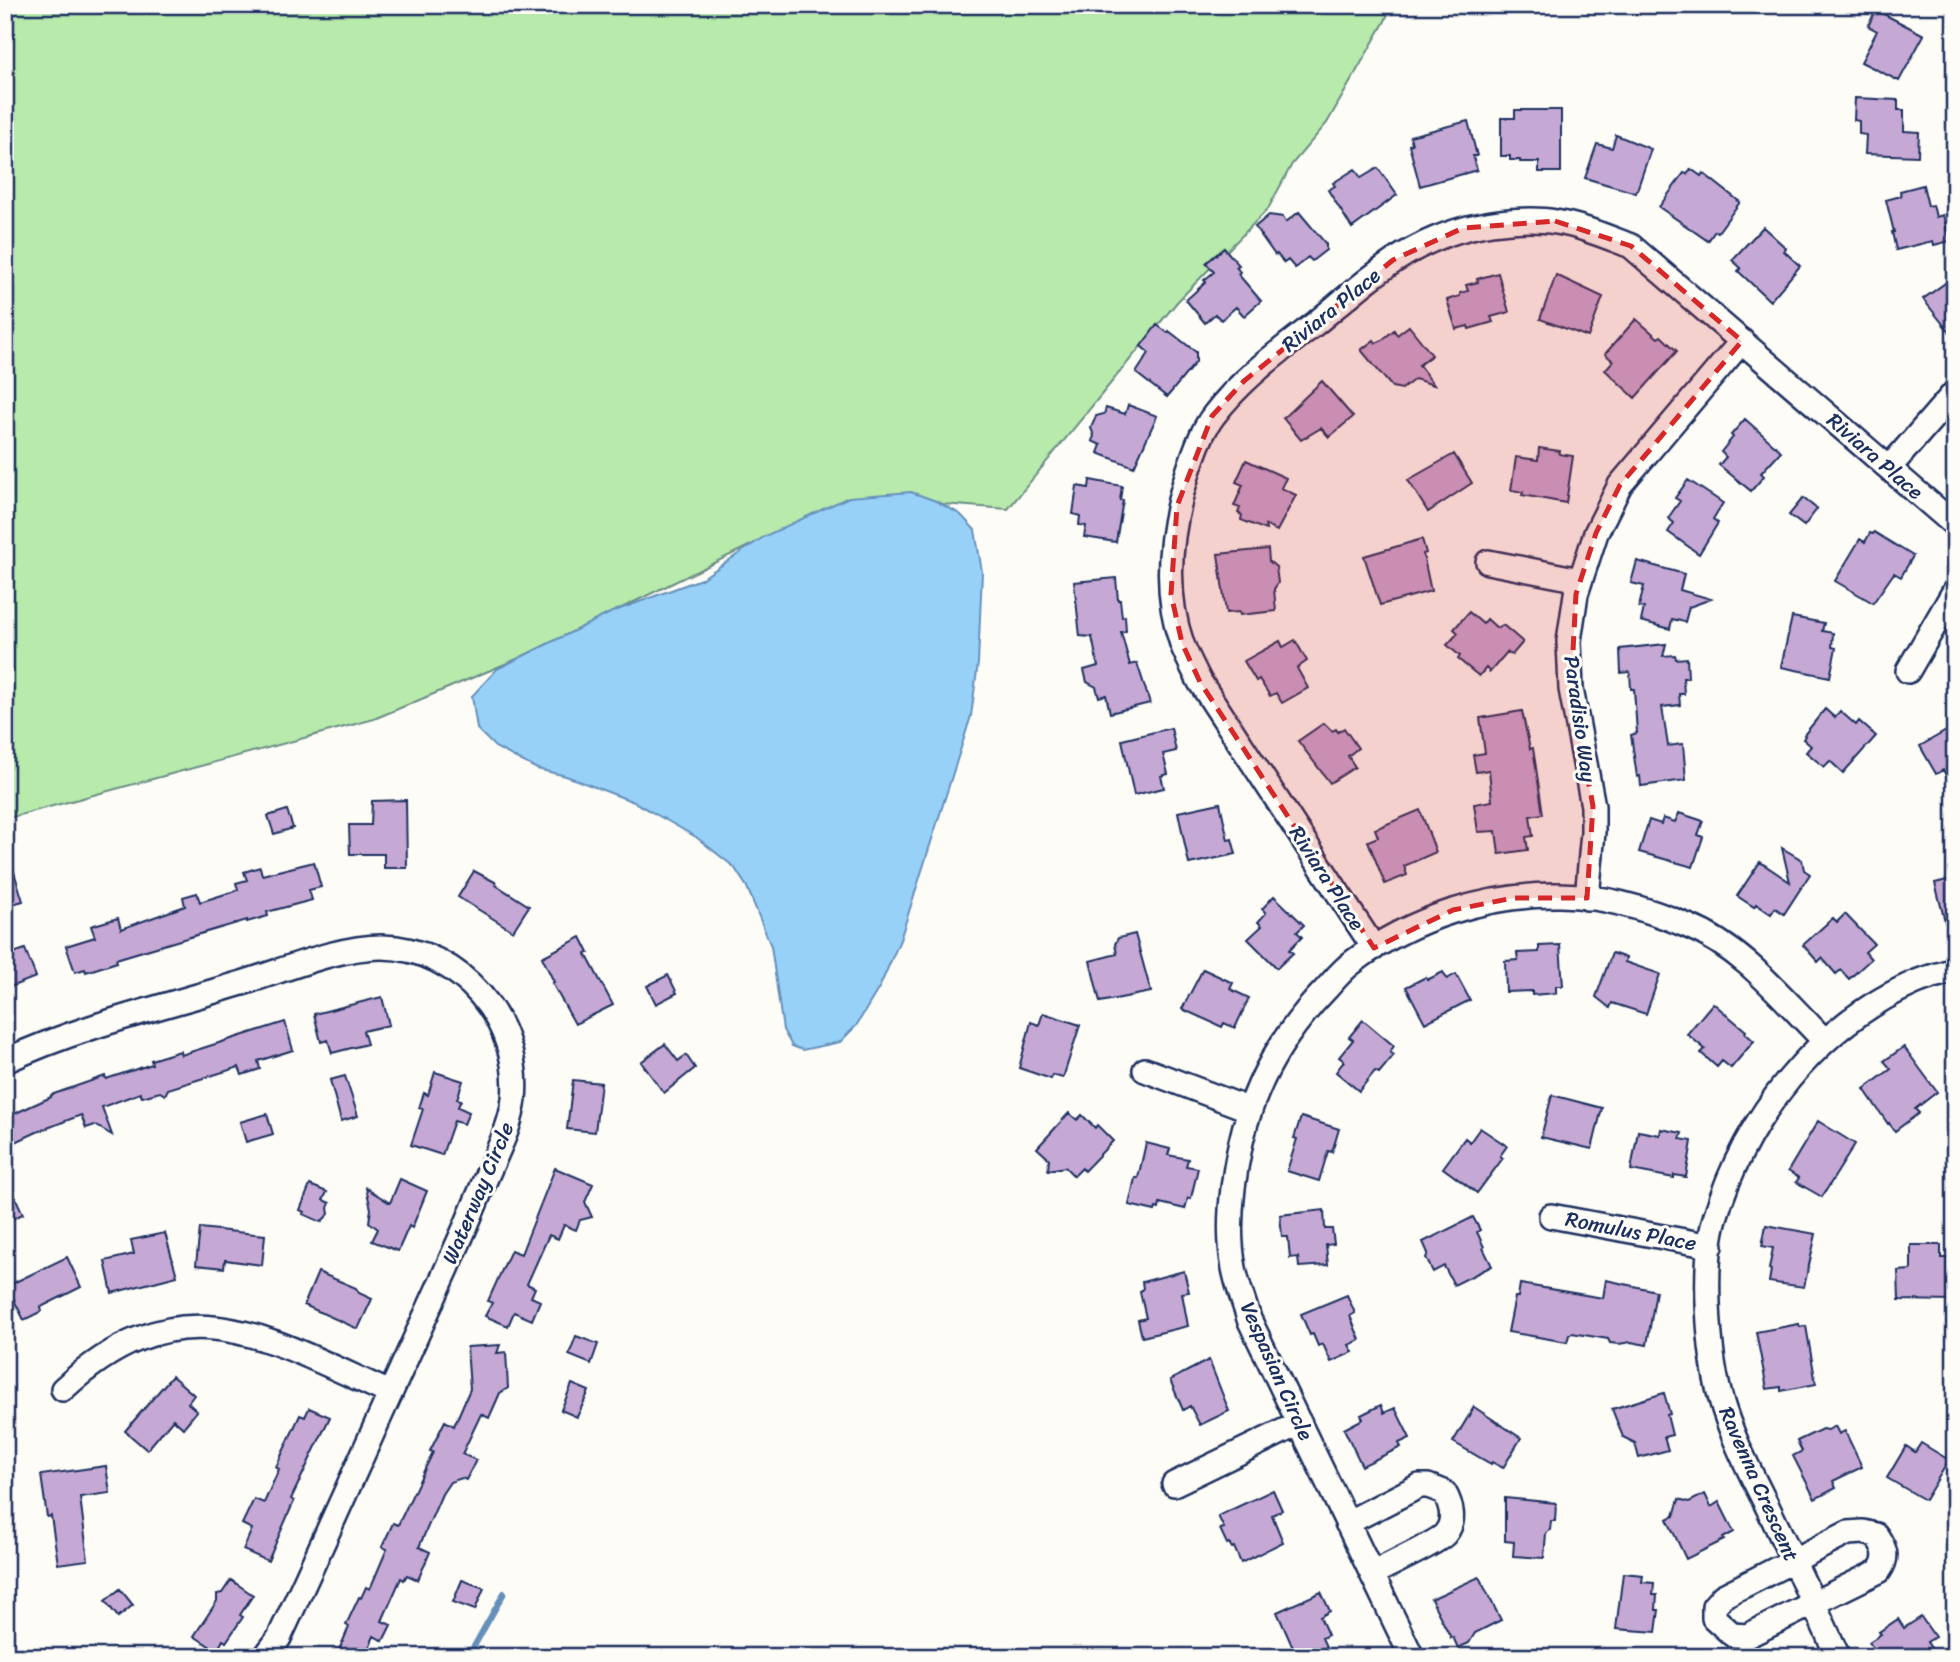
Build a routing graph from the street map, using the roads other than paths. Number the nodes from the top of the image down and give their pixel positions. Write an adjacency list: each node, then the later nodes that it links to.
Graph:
1 (1742, 341): 3 (street, Riviara Place); 6 (street, Paradisio Way); 10 (street, Riviara Place)
2 (1955, 392): 3 (street)
3 (1889, 468): 4 (street, Riviara Place)
4 (1955, 525)
5 (1488, 562): 6 (street)
6 (1580, 580): 9 (street, Paradisio Way)
7 (1955, 590): 8 (street)
8 (1908, 671)
9 (1587, 898): 10 (street, Vespasian Circle); 12 (street, Vespasian Circle)
10 (1374, 948): 15 (street, Vespasian Circle)
11 (1955, 970): 12 (street, Ravenna Crescent)
12 (1825, 1040): 17 (street, Ravenna Crescent)
13 (5, 1060): 19 (street, Waterway Circle)
14 (1145, 1070): 15 (street)
15 (1248, 1109): 20 (street, Vespasian Circle)
16 (1551, 1216): 17 (street, Romulus Place)
17 (1712, 1246): 23 (street, Ravenna Crescent)
18 (62, 1389): 19 (street)
19 (390, 1394): 26 (street, Waterway Circle)
20 (1300, 1423): 21 (street); 22 (street, Vespasian Circle)
21 (1174, 1484)
22 (1347, 1522): 24 (street, Vespasian Circle); 24 (street)
23 (1793, 1561): 25 (street, Ravenna Crescent); 25 (street); 25 (street)
24 (1372, 1574): 27 (street, Vespasian Circle)
25 (1815, 1604): 28 (street, Ravenna Crescent); 29 (street, Ravenna Crescent)
26 (265, 1657)
27 (1412, 1657)
28 (1838, 1657)
29 (1848, 1657)

